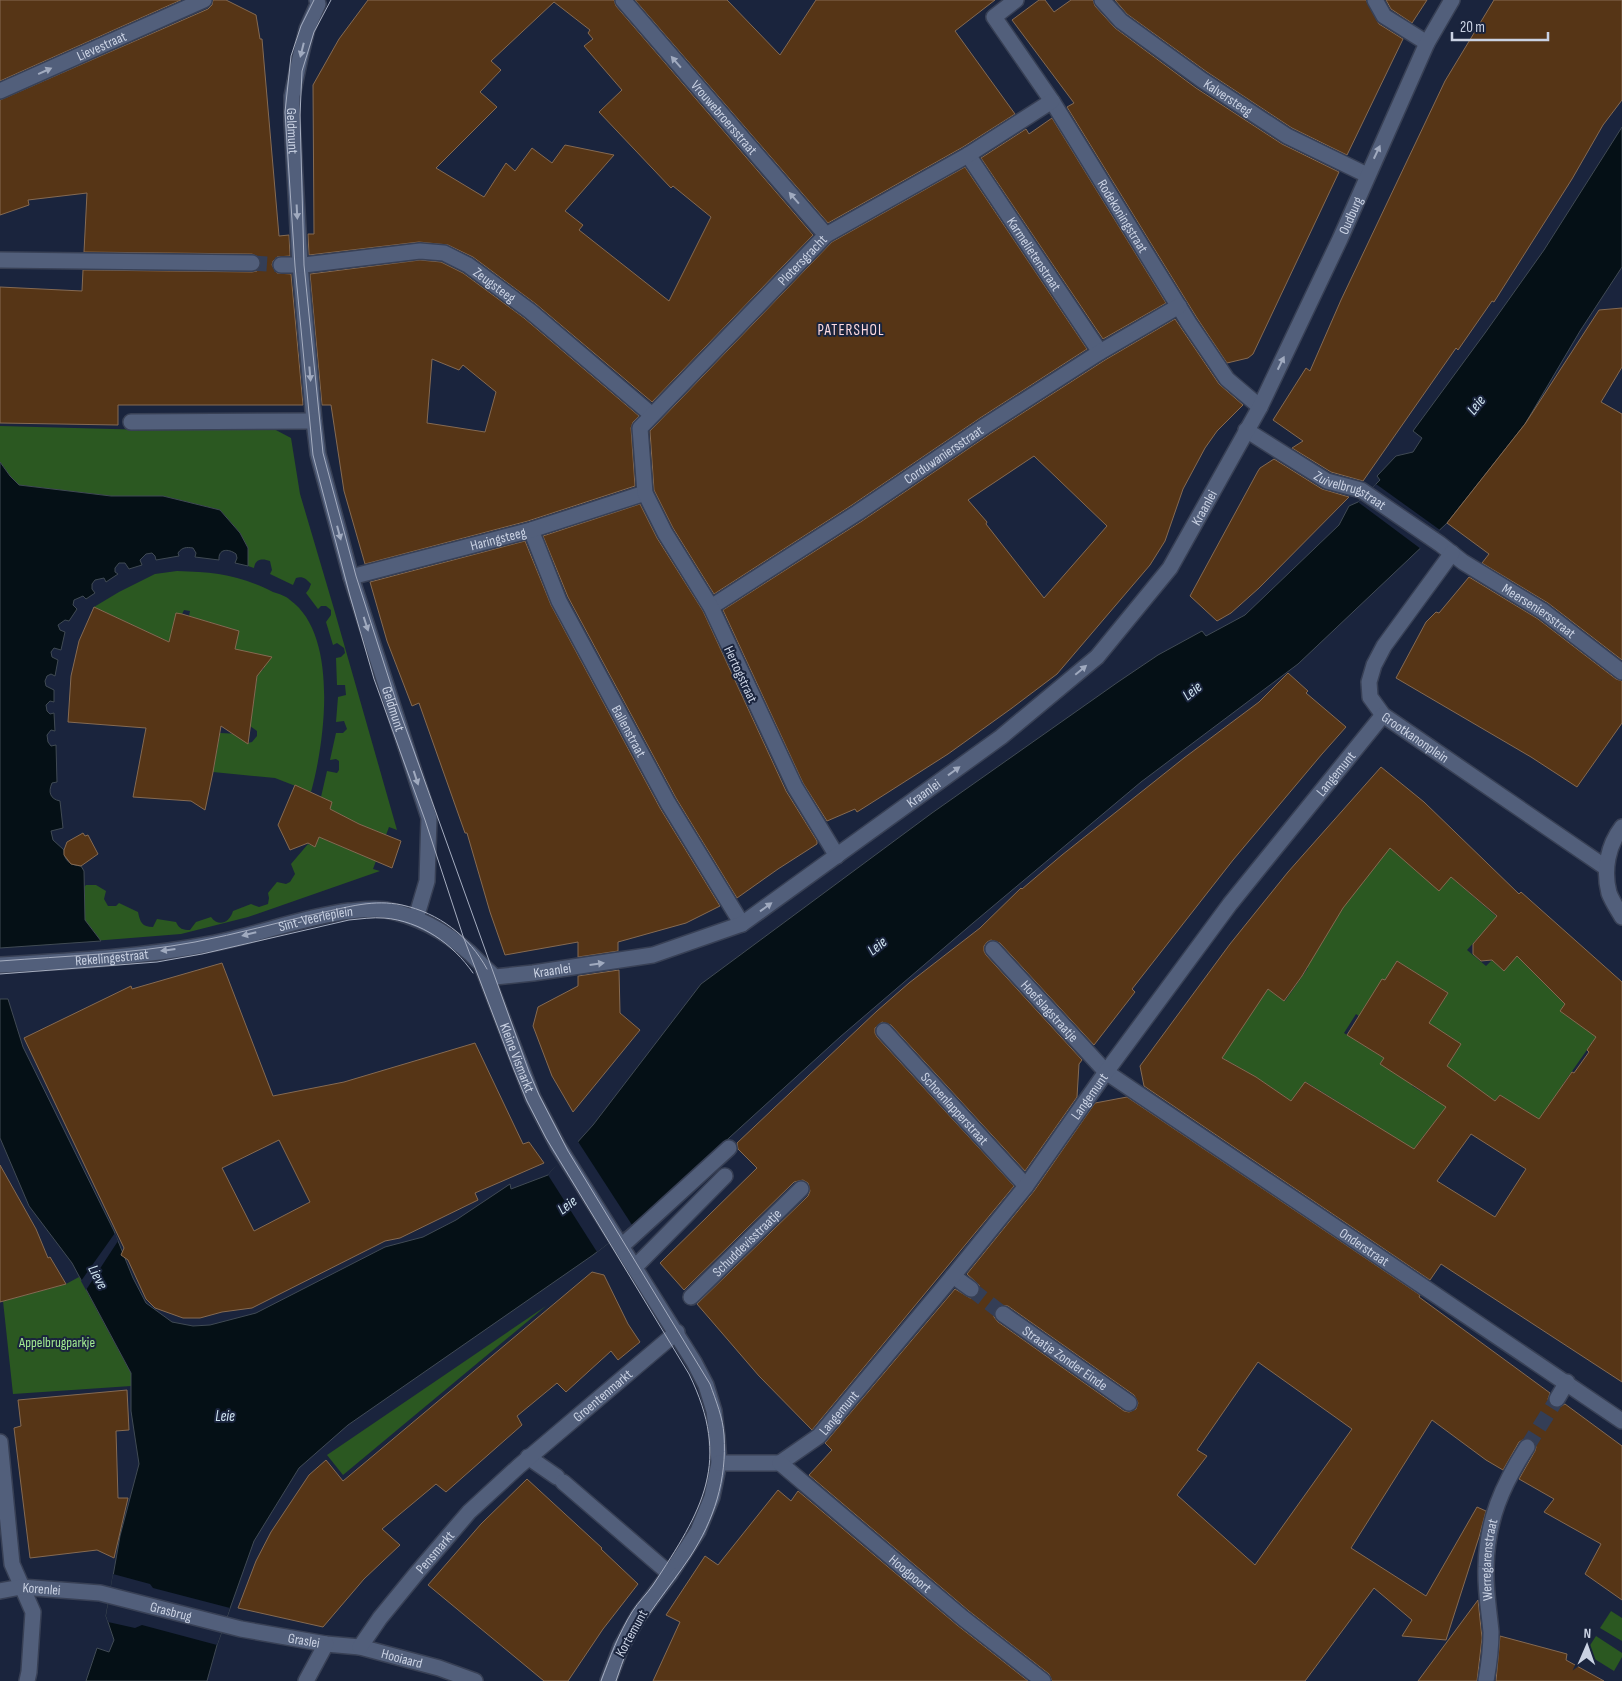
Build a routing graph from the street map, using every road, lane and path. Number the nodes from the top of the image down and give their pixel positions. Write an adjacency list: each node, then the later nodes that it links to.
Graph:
1 (204, 0): 9 (street, Lievestraat, one-way to 1)
2 (622, 0): 13 (street, Vrouwebroersstraat, one-way to 2)
3 (1016, 0): 10 (street, Rodekoningstraat)
4 (1102, 0): 12 (street, Kalversteeg)
5 (1374, 0): 8 (street)
6 (1452, 0): 8 (street, Oudburg)
7 (319, 1): 17 (street, Geldmunt, one-way to 17)
8 (1427, 43): 12 (street, Oudburg, one-way to 8)
9 (0, 91)
10 (1052, 101): 11 (street, Plotersgracht); 18 (street, Rodekoningstraat)
11 (968, 155): 13 (street, Plotersgracht); 19 (street, Karmelietenstraat)
12 (1367, 175): 20 (street, Oudburg, one-way to 12)
13 (826, 235): 21 (street, Plotersgracht)
14 (0, 260): 15 (street)
15 (252, 263)
16 (281, 265): 17 (street)
17 (300, 266): 21 (street, Zeugsteeg); 22 (street, Geldmunt, one-way to 22)
18 (1179, 306): 19 (street, Corduwaniersstraat); 20 (street, Rodekoningstraat)
19 (1100, 352): 29 (street, Corduwaniersstraat)
20 (1260, 407): 24 (street, Oudburg)
21 (652, 414): 25 (street, Plotersgracht)
22 (314, 421): 23 (street); 28 (street, Geldmunt, one-way to 28)
23 (131, 422)
24 (1246, 430): 27 (street, Zuivelbrugstraat); 33 (street, Kraanlei, one-way to 24)
25 (645, 493): 26 (street, Haringsteeg); 29 (street, Hertogstraat)
26 (531, 530): 28 (street, Haringsteeg); 37 (street, Ballenstraat)
27 (1452, 553): 30 (street, Meerseniersstraat); 31 (street, Grootkanonplein)
28 (351, 577): 36 (street, Geldmunt, one-way to 36)
29 (710, 607): 33 (street, Hertogstraat)
30 (1622, 672)
31 (1383, 715): 34 (street, Grootkanonplein); 43 (street, Langemunt)
32 (1622, 827): 34 (street)
33 (837, 856): 37 (street, Kraanlei, one-way to 33)
34 (1606, 867): 35 (street)
35 (1622, 917)
36 (416, 918): 38 (street, Sint-Veerleplein, one-way to 38); 41 (street)
37 (742, 924): 41 (street, Kraanlei, one-way to 37)
38 (217, 943): 40 (street, Rekelingestraat, one-way to 40)
39 (993, 949): 43 (street, Hoefslagstraatje)
40 (4, 965)
41 (483, 967): 48 (street, Kleine Vismarkt)
42 (884, 1031): 46 (street, Schoenlapperstraat)
43 (1106, 1072): 46 (street, Langemunt); 55 (street, Onderstraat)
44 (729, 1148): 48 (street)
45 (725, 1176): 49 (street)
46 (1026, 1186): 50 (street, Langemunt)
47 (801, 1189): 52 (street, Schuddevisstraatje)
48 (618, 1241): 49 (street)
49 (635, 1267): 54 (street)
50 (953, 1276): 51 (street); 62 (street, Langemunt)
51 (971, 1289)
52 (690, 1297)
53 (1003, 1314): 57 (street, Straatje Zonder Einde)
54 (677, 1332): 61 (street, Groentenmarkt); 63 (street)
55 (1567, 1382): 56 (street); 58 (street, Onderstraat)
56 (1557, 1399)
57 (1129, 1403)
58 (1622, 1421)
59 (0, 1442): 65 (street)
60 (1527, 1447): 76 (street, Werregarenstraat)
61 (524, 1462): 64 (street); 70 (street, Pensmarkt)
62 (780, 1462): 63 (street); 75 (street, Hoogpoort)
63 (719, 1463): 64 (street)
64 (670, 1574): 74 (street, Kortemunt)
65 (21, 1587): 66 (street); 67 (street, Korenlei); 71 (street, Korenlei)
66 (0, 1591)
67 (100, 1593): 68 (street, Grasbrug)
68 (241, 1630): 69 (street, Graslei)
69 (326, 1644): 70 (street, Hooiaard); 72 (street, Graslei)
70 (360, 1646): 73 (street, Hooiaard)
71 (27, 1681)
72 (306, 1681)
73 (475, 1681)
74 (608, 1681)
75 (1043, 1681)
76 (1486, 1681)

